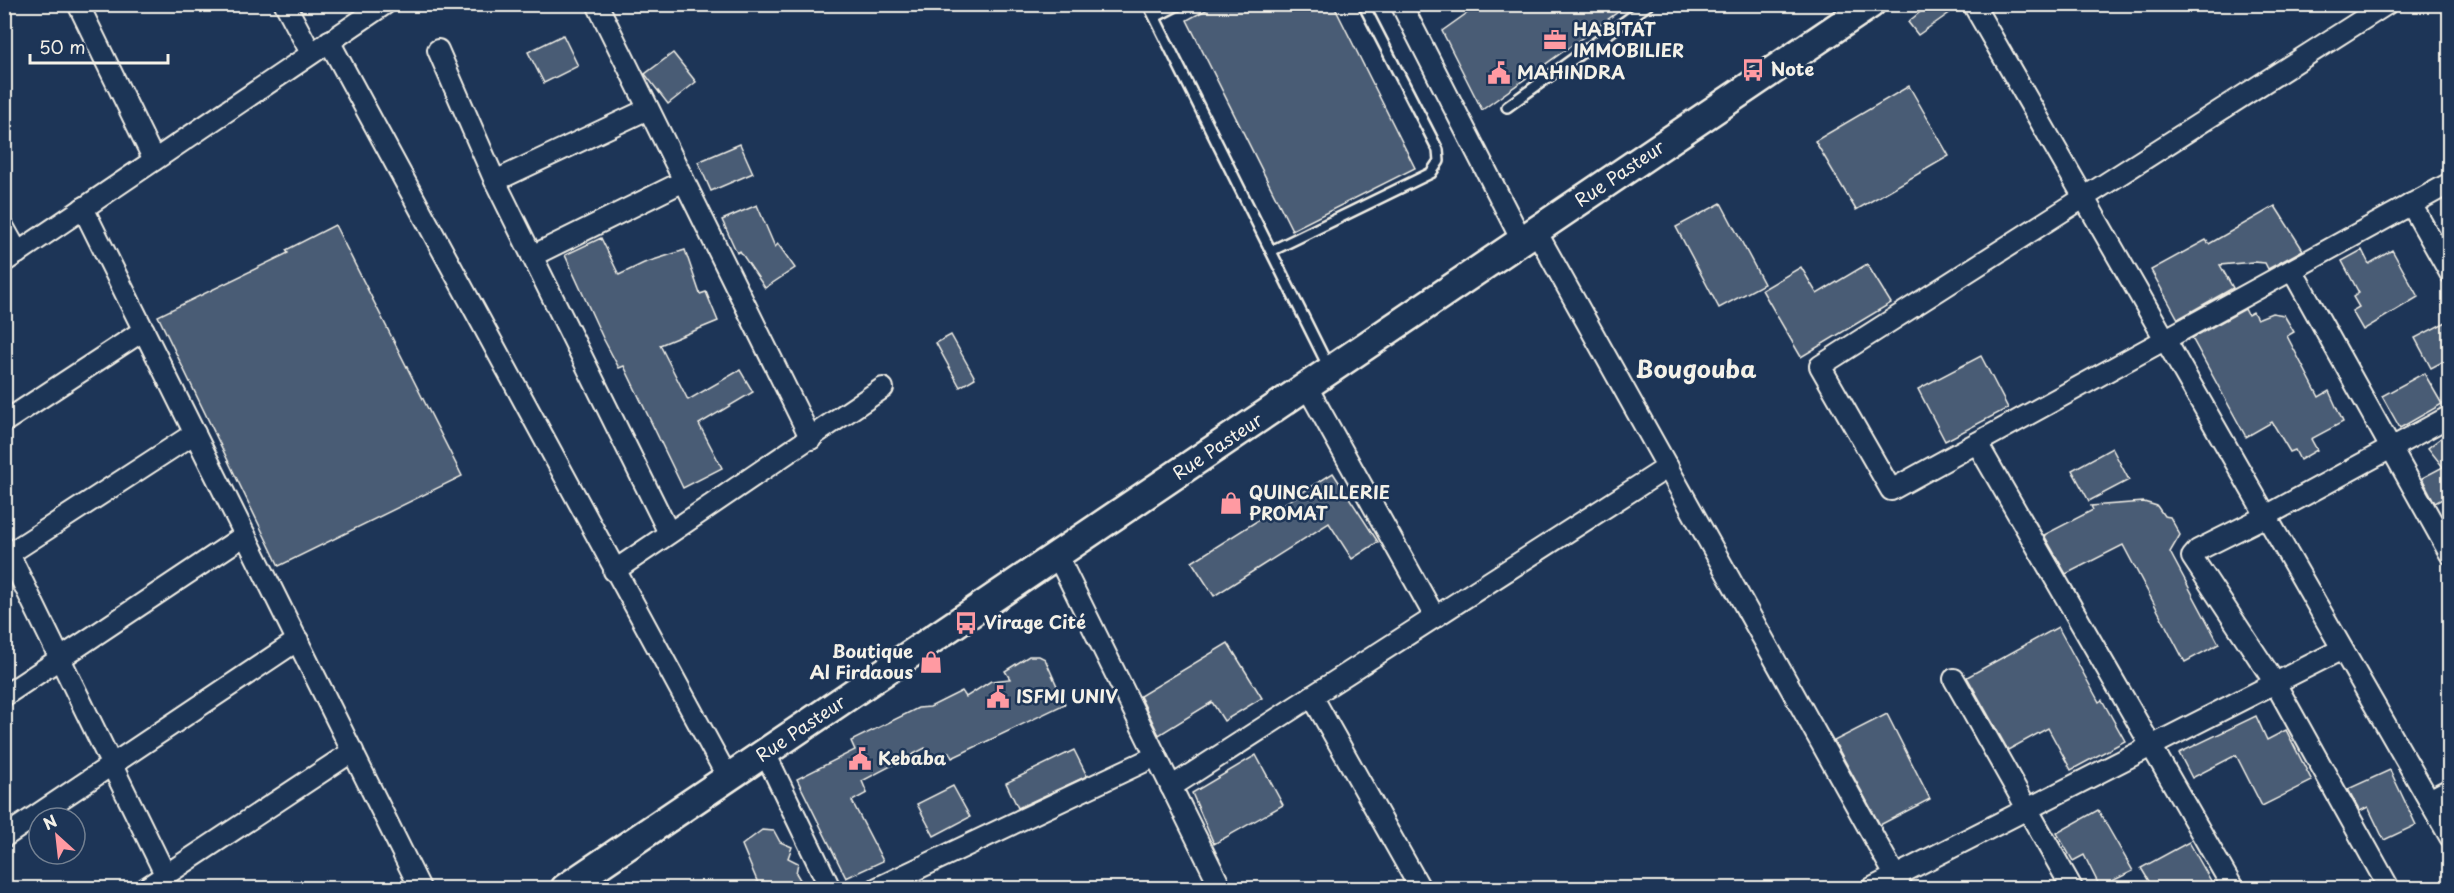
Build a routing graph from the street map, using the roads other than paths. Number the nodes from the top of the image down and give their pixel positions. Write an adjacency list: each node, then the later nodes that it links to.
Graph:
1 (78, 4): 19 (street)
2 (285, 4): 16 (street)
3 (385, 4): 14 (street)
4 (597, 4): 18 (street)
5 (1148, 4): 13 (lane)
6 (1180, 4): 13 (lane)
7 (1363, 4): 28 (lane)
8 (1401, 4): 27 (street)
9 (1649, 4): 17 (lane)
10 (1871, 4): 27 (main road, Rue Pasteur)
11 (1973, 4): 23 (street)
12 (2387, 4): 23 (street)
13 (1155, 18): 28 (lane)
14 (328, 41): 16 (street); 51 (street)
15 (438, 50): 20 (street)
16 (311, 53): 19 (street)
17 (1507, 107)
18 (648, 109): 20 (street); 21 (street)
19 (154, 160): 25 (street)
20 (495, 181): 29 (street)
21 (684, 181): 29 (street); 41 (street)
22 (2450, 183): 24 (street)
23 (2084, 198): 34 (street); 42 (street)
24 (2411, 204): 31 (street); 32 (street)
25 (83, 208): 30 (street); 33 (street)
26 (4, 228): 30 (street)
27 (1529, 236): 35 (main road, Rue Pasteur); 44 (street)
28 (1271, 251): 35 (lane)
29 (532, 256): 46 (street)
30 (11, 258)
31 (2292, 270): 34 (street); 43 (street)
32 (2450, 273)
33 (144, 330): 39 (street); 40 (street)
34 (2165, 340): 42 (street); 45 (street)
35 (1330, 371): 36 (main road, Rue Pasteur)
36 (1306, 387): 49 (main road, Rue Pasteur); 52 (street)
37 (883, 388): 41 (street)
38 (2450, 416): 43 (street)
39 (4, 422)
40 (195, 433): 47 (street); 50 (street)
41 (811, 438): 46 (street)
42 (1977, 443): 60 (street)
43 (2391, 448): 45 (street); 48 (street)
44 (1668, 467): 52 (street); 73 (street)
45 (2266, 516): 54 (street); 57 (street)
46 (669, 533): 51 (street)
47 (245, 535): 53 (street); 55 (street)
48 (2450, 554)
49 (1057, 555): 62 (main road, Rue Pasteur); 63 (street)
50 (7, 556): 55 (street)
51 (614, 571): 65 (street)
52 (1435, 617): 59 (street)
53 (298, 640): 61 (street); 64 (street)
54 (2342, 649): 57 (street); 68 (street)
55 (60, 659): 58 (street); 64 (street)
56 (1954, 679): 69 (street)
57 (2275, 683): 60 (street); 84 (street)
58 (4, 696)
59 (1312, 696): 66 (street); 80 (street)
60 (2151, 746): 69 (street); 83 (street)
61 (353, 752): 72 (street); 76 (street)
62 (765, 753): 65 (main road, Rue Pasteur); 77 (street)
63 (1156, 756): 66 (street); 78 (street)
64 (112, 765): 70 (street); 72 (street)
65 (728, 778): 74 (main road, Rue Pasteur)
66 (1171, 787): 79 (street)
67 (2450, 789): 68 (street)
68 (2429, 800): 71 (street)
69 (2027, 809): 73 (street); 82 (street)
70 (4, 837)
71 (2450, 837)
72 (166, 876): 75 (street)
73 (1899, 882): 81 (street)
74 (570, 887)
75 (146, 888)
76 (420, 888)
77 (830, 888)
78 (876, 888)
79 (1221, 888)
80 (1420, 888)
81 (1872, 888)
82 (2072, 888)
83 (2233, 888)
84 (2389, 888)

